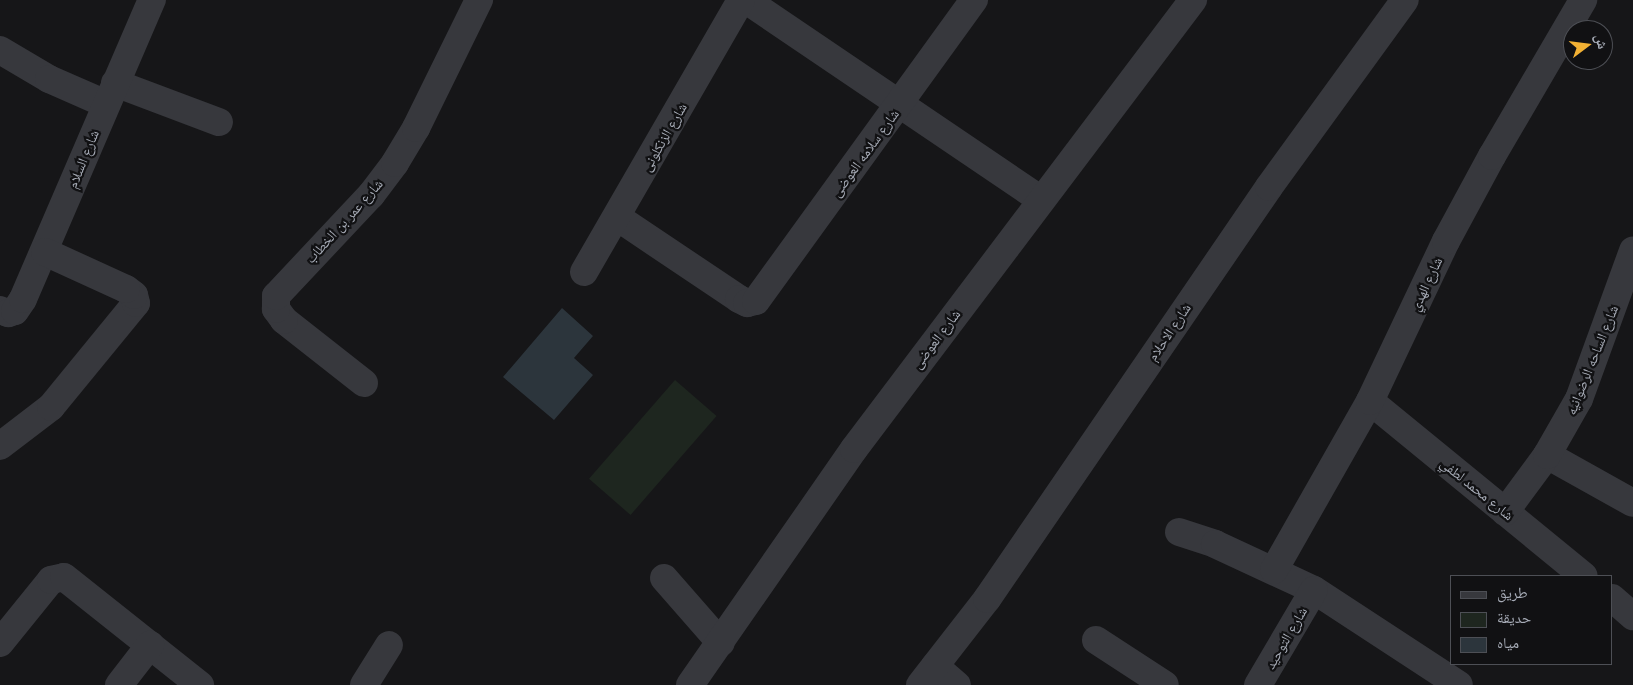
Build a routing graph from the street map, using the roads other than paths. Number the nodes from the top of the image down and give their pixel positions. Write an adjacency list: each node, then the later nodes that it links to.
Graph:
1 (152, 0): 10 (street, شارع السلام)
2 (479, 0): 19 (street, شارع عمر بن الخطاب)
3 (742, 0): 14 (street, شارع الزنكلونى)
4 (746, 0): 11 (street)
5 (974, 0): 11 (street, شارع سلامه العوضى)
6 (1193, 0): 13 (street, شارع العوضى)
7 (1405, 0): 37 (street, شارع الاحلام)
8 (1583, 0): 20 (street, شارع الهدي)
9 (0, 50): 10 (street)
10 (111, 93): 12 (street); 16 (street, شارع السلام)
11 (901, 105): 13 (street); 14 (street, شارع سلامه العوضى)
12 (219, 122)
13 (1041, 200): 34 (street, شارع العوضى)
14 (617, 217): 17 (street, شارع الزنكلونى)
15 (1633, 251): 22 (street, شارع الساحه الرضوانيه)
16 (45, 252): 18 (street, شارع السلام); 21 (street)
17 (584, 272)
18 (4, 312)
19 (364, 383)
20 (1370, 401): 24 (street, شارع محمد لطفي); 26 (street, شارع الهدي)
21 (0, 446)
22 (1547, 455): 23 (street); 24 (street, شارع الساحه الرضوانيه)
23 (1633, 503)
24 (1505, 512): 27 (street, شارع محمد لطفي)
25 (1179, 532): 26 (street)
26 (1274, 570): 29 (street)
27 (1583, 575)
28 (664, 578): 34 (street)
29 (1314, 590): 44 (street, شارع التوحيد); 45 (street)
30 (1613, 599): 31 (street)
31 (1633, 616)
32 (1096, 640): 43 (street)
33 (0, 642): 35 (street)
34 (721, 642): 41 (street, شارع العوضى)
35 (150, 645): 38 (street); 39 (street)
36 (389, 645): 40 (street)
37 (927, 675): 42 (street)
38 (119, 685)
39 (200, 685)
40 (364, 685)
41 (690, 685)
42 (957, 685)
43 (1165, 685)
44 (1258, 685)
45 (1459, 685)

